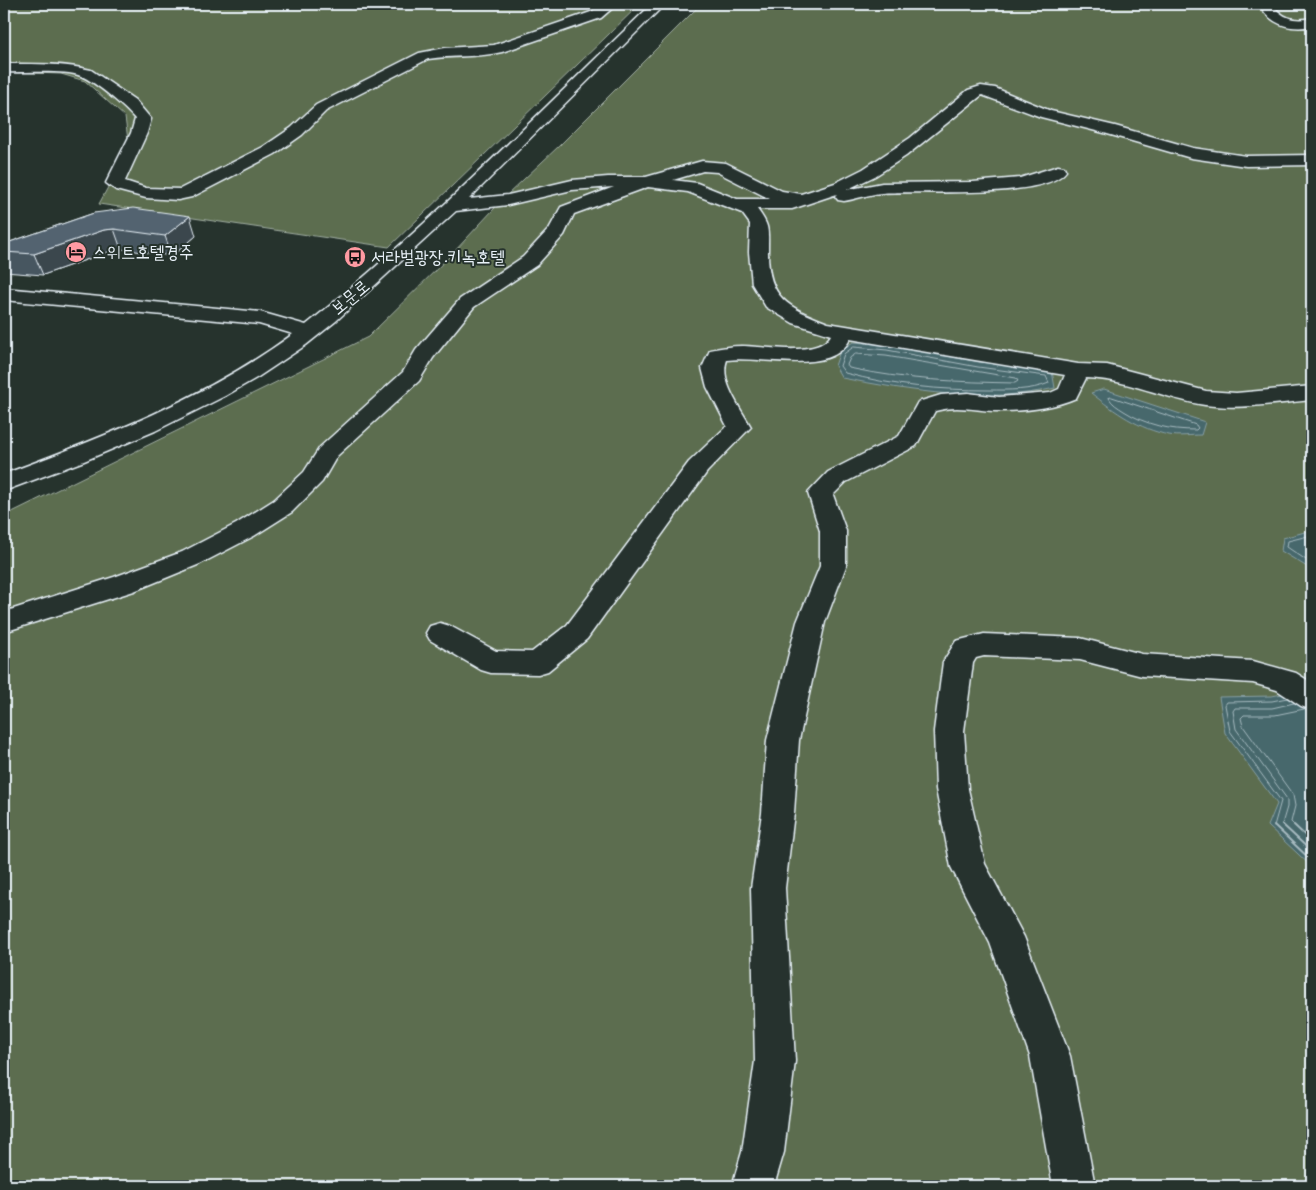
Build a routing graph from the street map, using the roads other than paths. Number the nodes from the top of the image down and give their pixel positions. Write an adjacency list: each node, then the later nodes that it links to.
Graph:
1 (611, 4): 5 (street)
2 (659, 4): 10 (street, 보문로)
3 (1273, 6): 4 (street)
4 (1312, 22)
5 (4, 68)
6 (1312, 160): 9 (street)
7 (1058, 170): 11 (street)
8 (650, 182): 9 (street); 10 (street); 11 (street); 20 (street)
9 (802, 200): 11 (street)
10 (451, 206): 13 (street, 보문로)
11 (743, 207): 14 (street)
12 (4, 294): 13 (street)
13 (309, 332): 19 (street, 보문로)
14 (843, 332): 15 (street); 21 (street)
15 (1078, 371): 17 (street); 23 (street)
16 (1312, 393): 17 (street)
17 (1245, 400): 18 (street)
18 (1312, 410)
19 (4, 483)
20 (4, 622)
21 (440, 633)
22 (1299, 689): 24 (street)
23 (753, 1186)
24 (1074, 1186)

